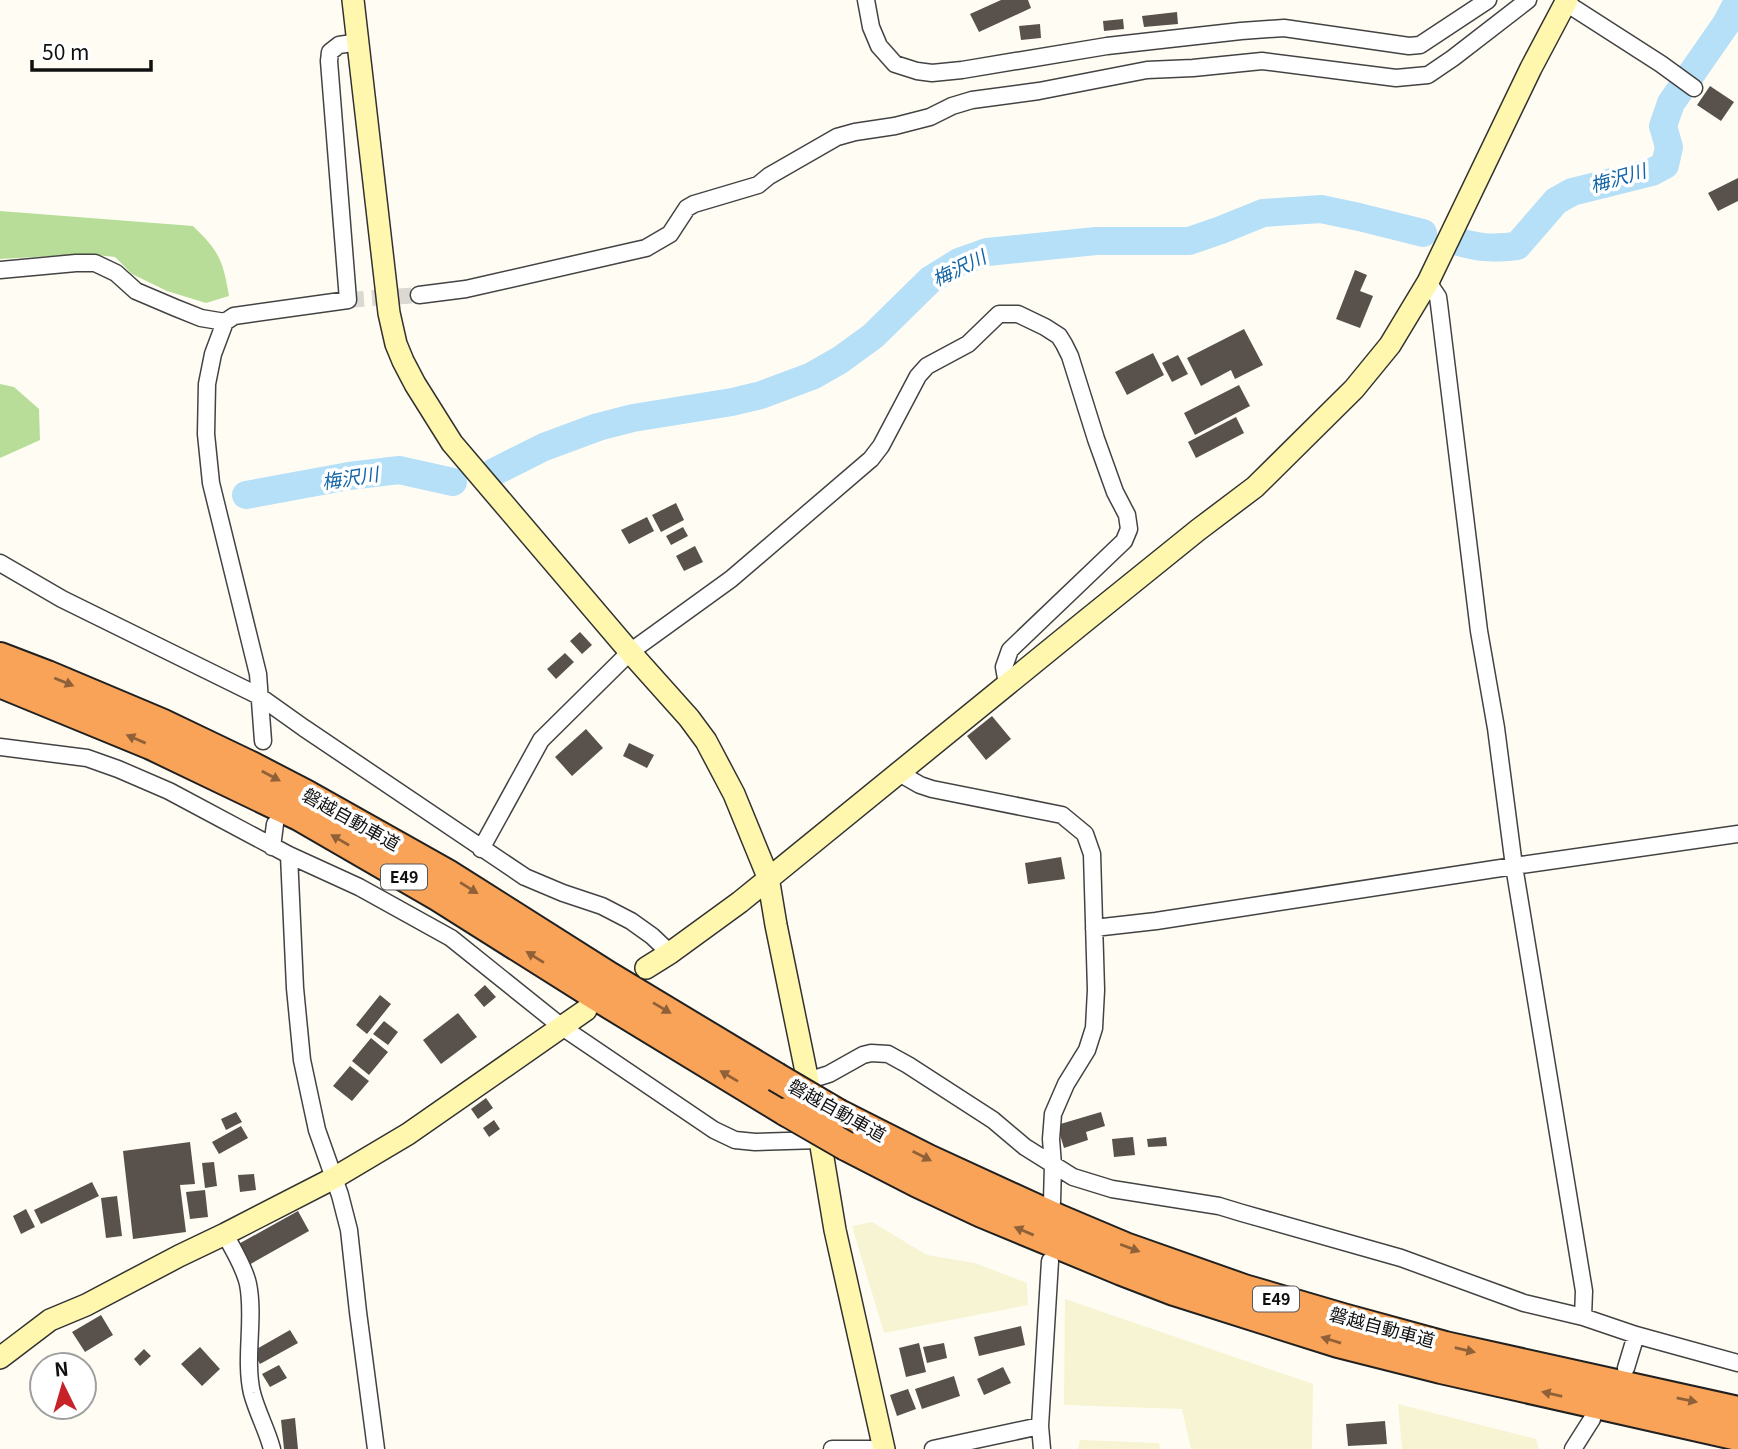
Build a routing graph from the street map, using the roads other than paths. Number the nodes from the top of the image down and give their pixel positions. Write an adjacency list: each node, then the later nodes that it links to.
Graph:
1 (353, 0): 6 (street)
2 (866, 0): 3 (street)
3 (1488, 0)
4 (1528, 0): 10 (street)
5 (1566, 1): 7 (street); 9 (street)
6 (359, 42): 11 (street); 13 (street)
7 (1694, 88)
8 (0, 270): 11 (street)
9 (1428, 282): 16 (street); 26 (street)
10 (419, 295)
11 (225, 322): 17 (street)
12 (0, 563): 17 (street)
13 (630, 652): 16 (street); 24 (street); 27 (street)
14 (0, 657): 45 (highway, 磐越自動車道 / E49, one-way to 45, bridge)
15 (0, 682): 34 (highway, 磐越自動車道 / E49, one-way to 15, bridge)
16 (1007, 684): 20 (street)
17 (259, 696): 18 (street); 24 (street)
18 (263, 741)
19 (0, 747): 23 (street)
20 (899, 773): 27 (street); 28 (street)
21 (275, 824): 23 (street)
22 (1738, 834): 26 (street)
23 (272, 847): 25 (street)
24 (481, 849): 29 (street)
25 (289, 855): 32 (street); 36 (street)
26 (1514, 866): 28 (street); 40 (street)
27 (768, 877): 29 (street); 33 (street)
28 (1094, 928): 35 (street)
29 (670, 953): 30 (street)
30 (646, 968)
31 (586, 1010): 32 (street)
32 (562, 1027): 34 (street); 36 (street)
33 (807, 1081): 34 (street); 35 (street)
34 (833, 1143): 48 (highway, 磐越自動車道 / E49, one-way to 34); 53 (street)
35 (1053, 1165): 37 (street); 40 (street)
36 (334, 1178): 38 (street); 50 (street)
37 (1052, 1202)
38 (226, 1234): 42 (street); 49 (street)
39 (1050, 1261): 47 (street)
40 (1583, 1317): 41 (street)
41 (1636, 1335): 43 (street); 44 (street)
42 (0, 1358)
43 (1738, 1363)
44 (1626, 1367)
45 (1738, 1411)
46 (1592, 1419): 56 (street)
47 (1040, 1426): 54 (street); 55 (street)
48 (1738, 1436)
49 (272, 1449)
50 (376, 1449)
51 (832, 1449): 52 (street)
52 (877, 1449)
53 (884, 1449)
54 (933, 1449)
55 (1042, 1449)
56 (1573, 1449)

